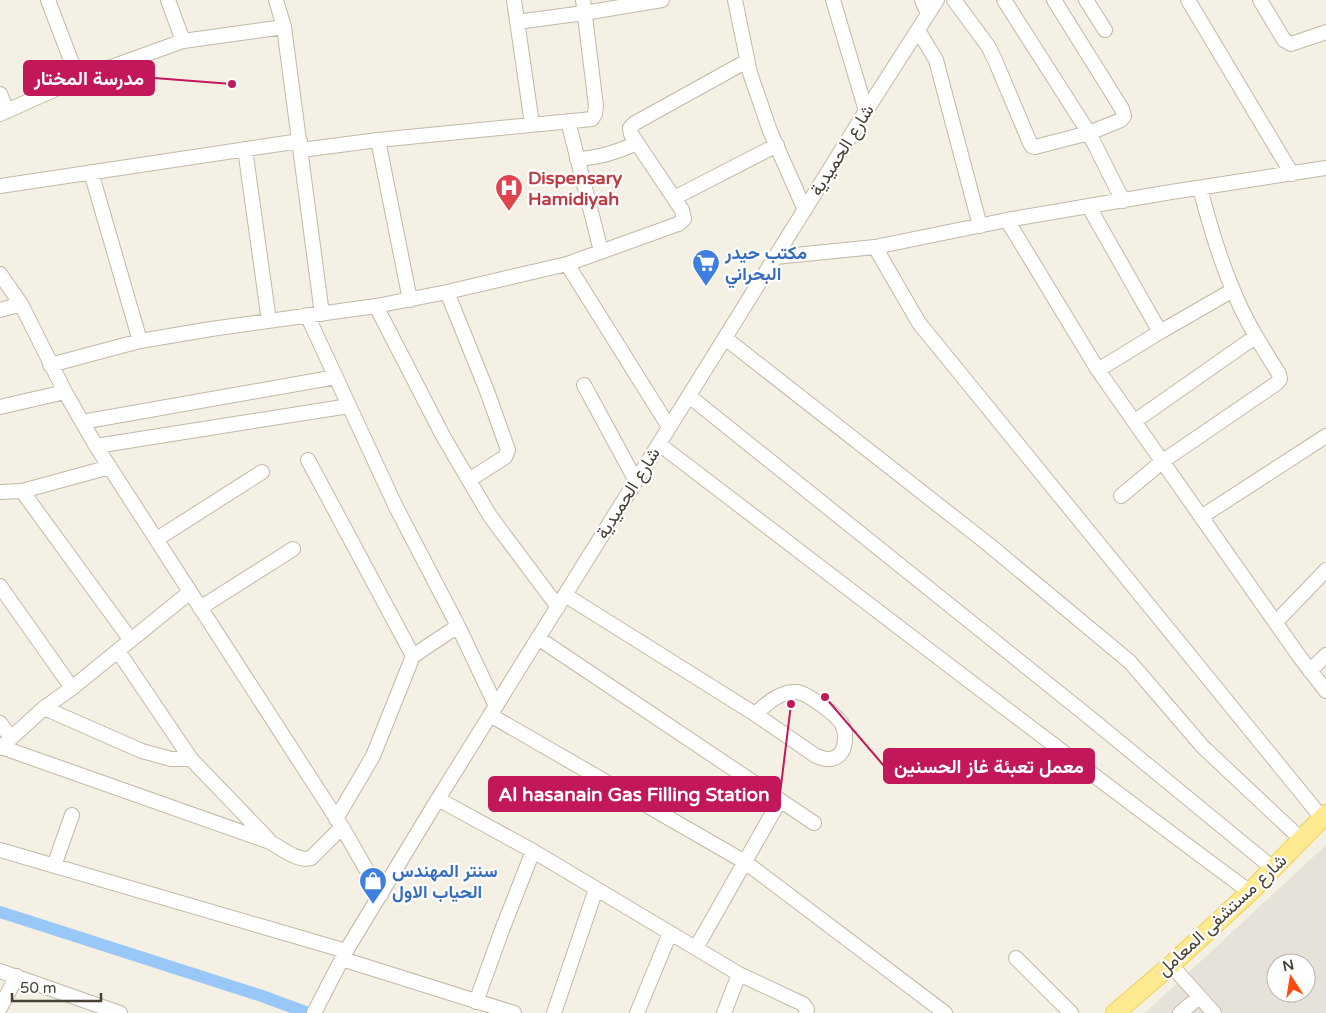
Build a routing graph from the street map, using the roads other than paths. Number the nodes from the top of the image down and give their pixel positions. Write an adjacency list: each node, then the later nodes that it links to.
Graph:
1 (48, 0): 25 (street)
2 (168, 0): 23 (street)
3 (276, 0): 19 (street)
4 (514, 0): 18 (street)
5 (662, 0): 16 (street)
6 (735, 0): 24 (street)
7 (833, 0): 27 (street)
8 (922, 0): 17 (street)
9 (937, 0): 17 (street, شارع الحميدية)
10 (954, 0): 31 (street)
11 (1004, 0): 31 (street)
12 (1054, 0): 31 (street)
13 (1086, 0): 21 (street)
14 (1188, 0): 40 (street)
15 (1260, 0): 22 (street)
16 (584, 6): 18 (street); 29 (street)
17 (928, 14): 20 (street, شارع الحميدية)
18 (517, 22): 30 (street)
19 (284, 27): 23 (street); 35 (street)
20 (918, 30): 27 (street, شارع الحميدية); 48 (street)
21 (1105, 30)
22 (1326, 32)
23 (183, 41): 25 (street)
24 (747, 61): 33 (street); 34 (street)
25 (78, 80): 28 (street)
26 (0, 94): 28 (street)
27 (866, 111): 46 (street, شارع الحميدية)
28 (3, 112)
29 (568, 121): 30 (street); 37 (street)
30 (532, 124): 32 (street)
31 (1089, 133): 44 (street)
32 (378, 140): 35 (street); 56 (street)
33 (637, 143): 37 (street); 43 (street)
34 (777, 145): 43 (street); 46 (street)
35 (300, 146): 36 (street); 60 (street)
36 (244, 149): 39 (street); 62 (street)
37 (578, 159): 50 (street)
38 (1326, 168): 40 (street)
39 (91, 172): 41 (street); 66 (street)
40 (1292, 174): 42 (street)
41 (0, 186)
42 (1200, 188): 44 (street); 54 (street)
43 (674, 198): 50 (street)
44 (1123, 201): 45 (street)
45 (1089, 207): 47 (street); 63 (street)
46 (805, 210): 51 (street, شارع الحميدية)
47 (1007, 220): 48 (street); 68 (street)
48 (980, 226): 49 (street)
49 (875, 247): 51 (street); 117 (street)
50 (602, 251): 52 (street)
51 (775, 257): 65 (street, شارع الحميدية)
52 (567, 264): 55 (street); 77 (street)
53 (0, 274): 57 (street)
54 (1233, 290): 63 (street); 64 (street)
55 (447, 292): 56 (street); 85 (street)
56 (410, 300): 58 (street)
57 (21, 304): 59 (street); 67 (street)
58 (376, 306): 60 (street); 85 (street)
59 (0, 310)
60 (322, 314): 61 (street)
61 (307, 315): 62 (street); 69 (street)
62 (269, 321): 66 (street)
63 (1160, 332): 68 (street)
64 (1255, 336): 76 (street); 82 (street)
65 (725, 338): 72 (street, شارع الحميدية); 120 (street)
66 (140, 341): 67 (street)
67 (50, 365): 71 (street)
68 (1098, 370): 76 (street)
69 (336, 377): 73 (street); 75 (street)
70 (584, 385): 86 (street)
71 (65, 392): 74 (street); 75 (street)
72 (689, 396): 77 (street, شارع الحميدية); 126 (street)
73 (349, 406): 80 (street); 99 (street)
74 (0, 407)
75 (82, 422): 80 (street)
76 (1135, 422): 82 (street)
77 (669, 427): 79 (street, شارع الحميدية)
78 (1326, 436): 90 (street)
79 (659, 444): 86 (street, شارع الحميدية); 128 (street)
80 (96, 446): 83 (street)
81 (308, 460): 104 (street)
82 (1163, 461): 89 (street); 90 (street)
83 (110, 467): 87 (street); 91 (street)
84 (262, 472): 91 (street)
85 (469, 480): 96 (street)
86 (636, 481): 96 (street, شارع الحميدية)
87 (22, 491): 88 (street); 101 (street)
88 (0, 493)
89 (1121, 496)
90 (1201, 518): 98 (street)
91 (157, 539): 95 (street)
92 (293, 550): 97 (street)
93 (1326, 570): 98 (street)
94 (0, 586): 106 (street)
95 (190, 592): 97 (street); 101 (street)
96 (561, 601): 100 (street, شارع الحميدية); 110 (street)
97 (200, 608): 118 (street)
98 (1276, 622): 105 (street)
99 (458, 626): 104 (street); 109 (street)
100 (538, 638): 109 (street, شارع الحميدية); 115 (street)
101 (130, 639): 102 (street)
102 (118, 650): 106 (street); 113 (street)
103 (1326, 655): 105 (street)
104 (413, 656): 118 (street)
105 (1310, 671): 107 (street)
106 (72, 688): 108 (street)
107 (1326, 691)
108 (44, 708): 112 (street); 113 (street)
109 (493, 710): 114 (street, شارع الحميدية); 124 (street)
110 (755, 714): 110 (street)
111 (0, 723): 112 (street)
112 (4, 744): 121 (street)
113 (191, 759): 121 (street)
114 (438, 799): 123 (street); 129 (street, شارع الحميدية)
115 (780, 800): 119 (street); 124 (street)
116 (72, 815): 125 (street)
117 (1324, 816): 120 (main road, شارع مستشفى المعامل)
118 (339, 823): 121 (street); 129 (street)
119 (814, 823)
120 (1302, 840): 126 (main road, شارع مستشفى المعامل)
121 (270, 842)
122 (0, 850): 125 (street)
123 (533, 851): 127 (street); 139 (street)
124 (745, 862): 131 (street); 148 (street)
125 (54, 866): 132 (street)
126 (1274, 869): 128 (main road, شارع مستشفى المعامل)
127 (596, 889): 130 (street); 144 (street)
128 (1250, 892): 134 (main road, شارع مستشفى المعامل)
129 (381, 895): 132 (street, شارع الحميدية)
130 (670, 933): 131 (street); 145 (street)
131 (696, 948): 136 (street)
132 (344, 955): 139 (street); 142 (street, شارع الحميدية)
133 (1016, 958): 149 (street)
134 (1171, 965): 138 (street); 150 (main road, شارع مستشفى المعامل)
135 (0, 971): 137 (street)
136 (739, 974): 146 (street); 147 (street)
137 (17, 976): 140 (street); 141 (street)
138 (1199, 997): 151 (street); 152 (street)
139 (476, 1002): 143 (street)
140 (0, 1008)
141 (120, 1013)
142 (314, 1013)
143 (514, 1013)
144 (554, 1013)
145 (637, 1013)
146 (724, 1013)
147 (806, 1013)
148 (945, 1013)
149 (1071, 1013)
150 (1115, 1013)
151 (1180, 1013)
152 (1214, 1013)

